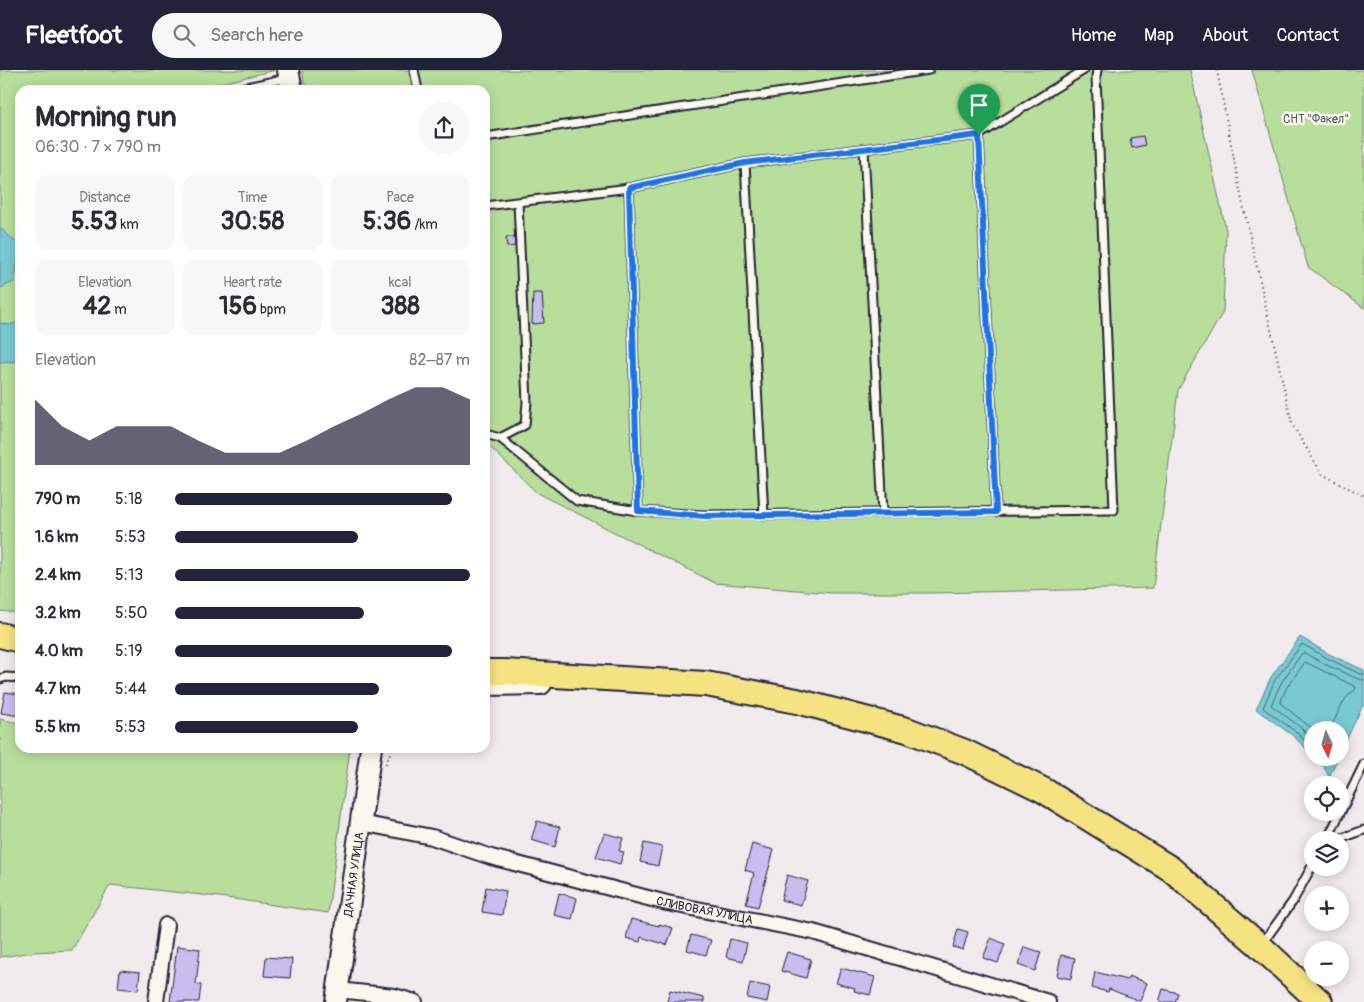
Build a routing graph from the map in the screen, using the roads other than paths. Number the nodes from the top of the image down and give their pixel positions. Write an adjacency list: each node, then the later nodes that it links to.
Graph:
1 (414, 70): 7 (lane)
2 (929, 70): 9 (lane)
3 (1084, 70): 8 (lane)
4 (1098, 70): 18 (lane)
5 (290, 79): 6 (lane)
6 (258, 85)
7 (417, 85)
8 (979, 135): 10 (lane); 18 (lane)
9 (490, 136)
10 (864, 149): 11 (lane); 19 (lane)
11 (745, 163): 12 (lane); 20 (lane)
12 (629, 188): 13 (lane); 17 (lane)
13 (518, 202): 14 (lane); 16 (lane)
14 (490, 205)
15 (490, 435): 16 (lane)
16 (500, 438): 17 (lane)
17 (638, 511): 20 (lane)
18 (996, 512): 19 (lane)
19 (883, 513): 20 (lane)
20 (764, 515)
21 (0, 635): 22 (highway)
22 (15, 639)
23 (490, 662): 28 (main road)
24 (490, 672): 28 (highway)
25 (15, 678): 26 (lane)
26 (0, 679)
27 (490, 684): 28 (main road)
28 (706, 684): 37 (highway)
29 (371, 753): 31 (main road, ДАЧНАЯ УЛИЦА)
30 (1364, 764): 33 (lane)
31 (361, 823): 38 (main road, ДАЧНАЯ УЛИЦА); 41 (street, СЛИВОВАЯ УЛИЦА)
32 (1364, 830): 34 (lane)
33 (1331, 831)
34 (1349, 836)
35 (1307, 876): 37 (lane)
36 (166, 925): 39 (street)
37 (1260, 946): 42 (highway)
38 (337, 996): 40 (street)
39 (156, 1002)
40 (415, 1002)
41 (1048, 1002)
42 (1320, 1002)

